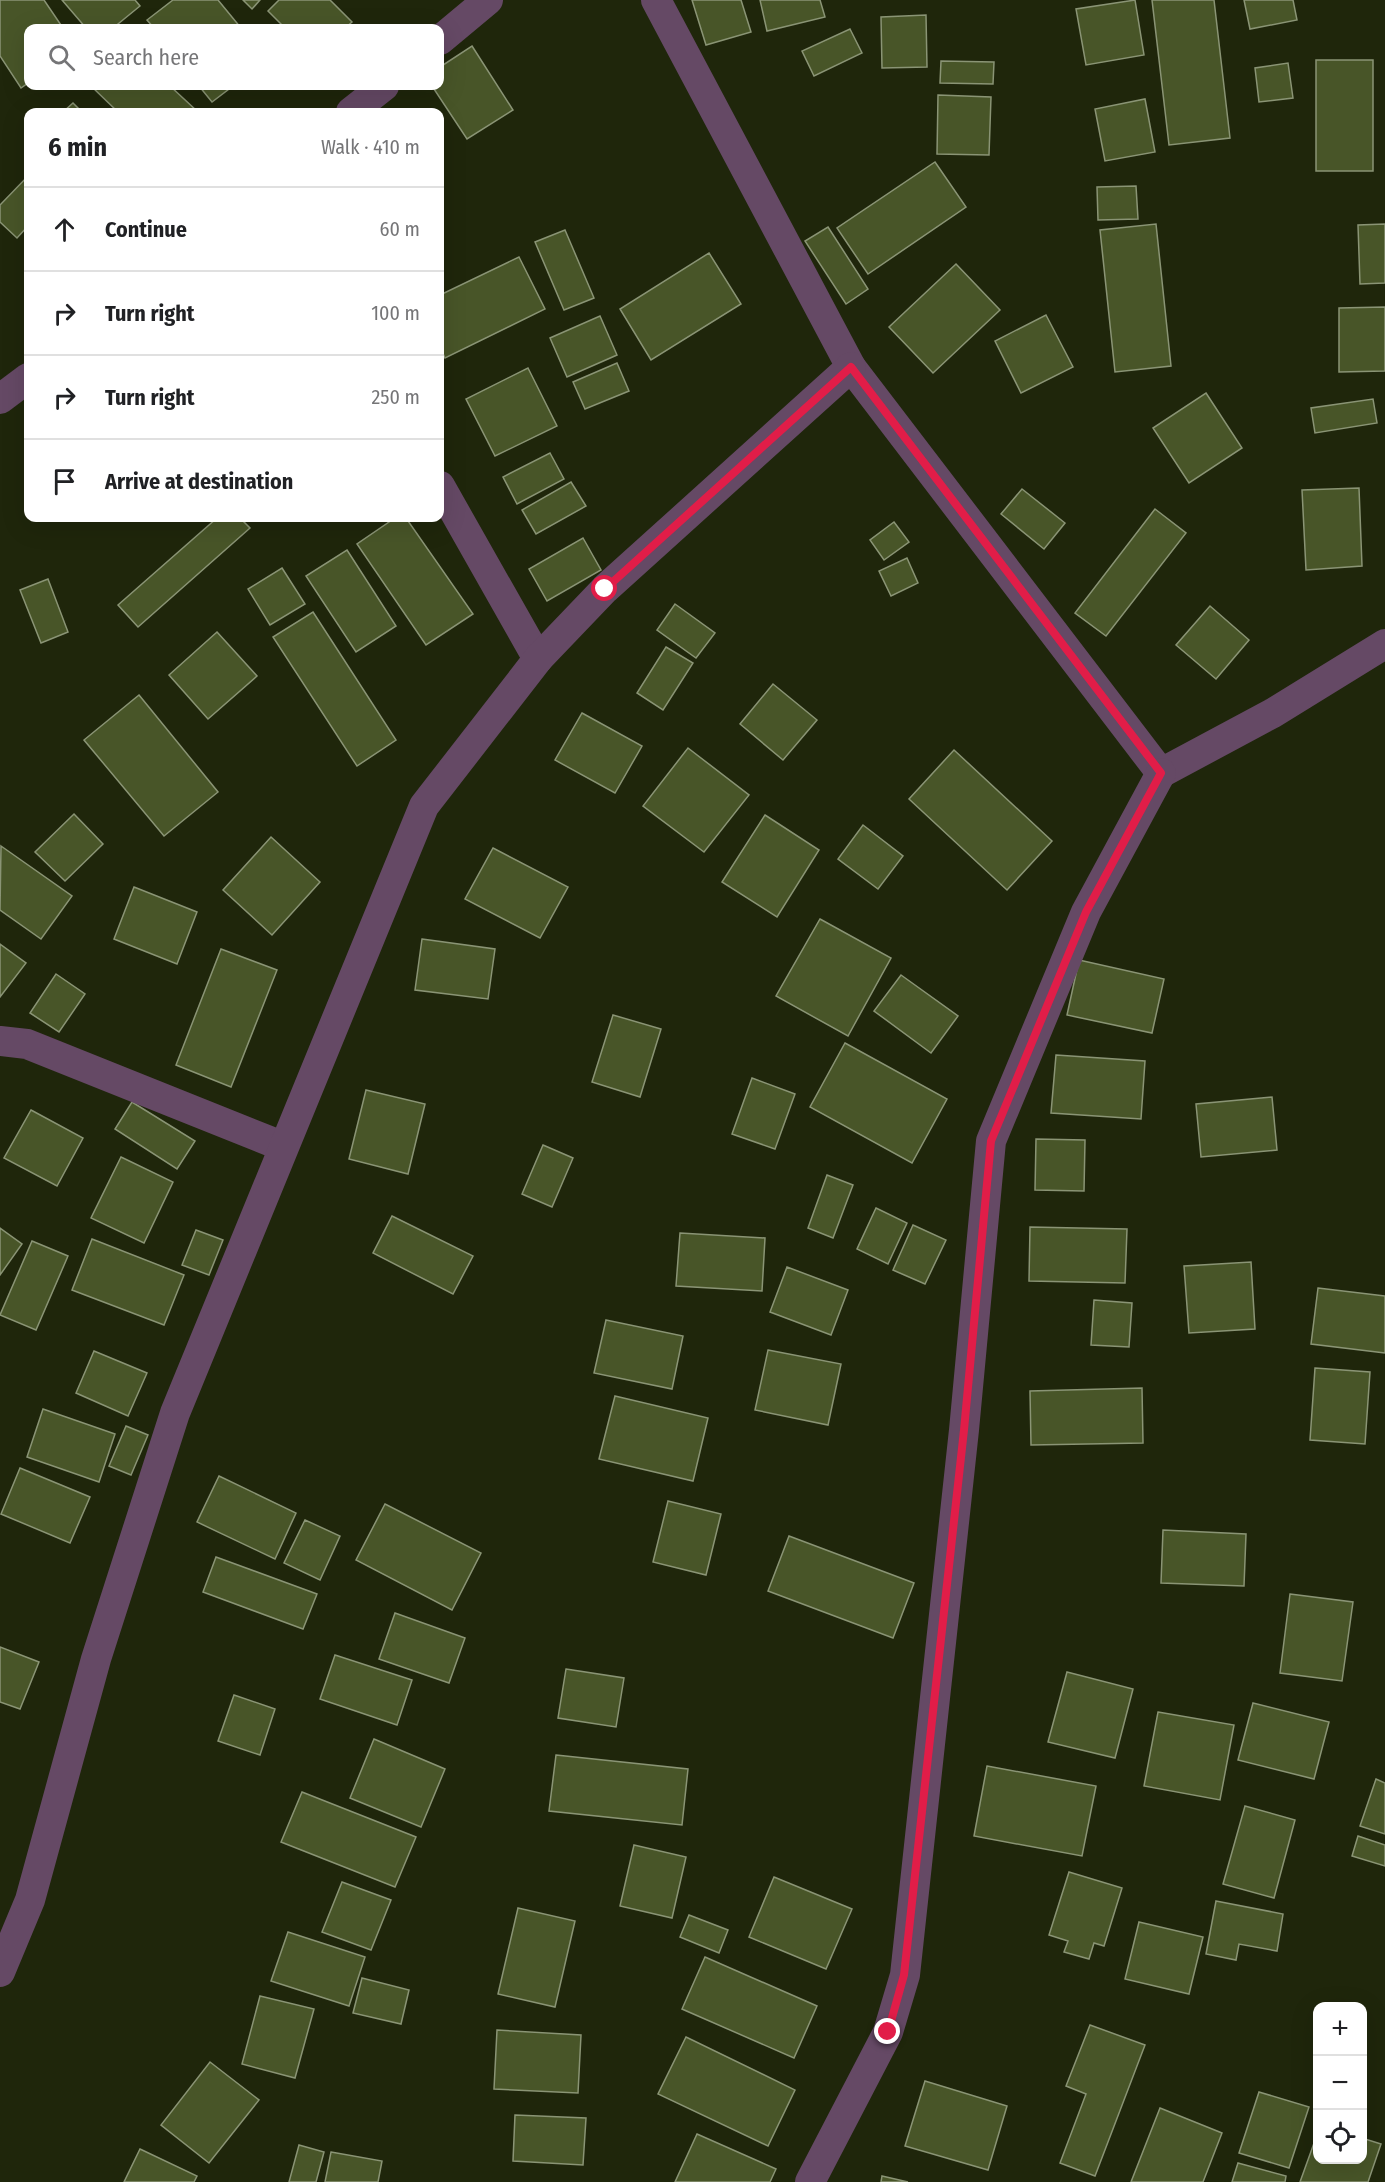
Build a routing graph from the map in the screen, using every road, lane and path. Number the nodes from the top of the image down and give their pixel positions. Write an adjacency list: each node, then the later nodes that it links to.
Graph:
1 (488, 0): 3 (street)
2 (656, 0): 6 (street)
3 (444, 37)
4 (379, 90): 5 (street)
5 (356, 108)
6 (851, 367): 11 (street); 12 (street)
7 (24, 381): 8 (street)
8 (0, 399)
9 (444, 493): 11 (street)
10 (1385, 644): 12 (street)
11 (538, 659): 14 (street)
12 (1161, 773): 16 (street)
13 (0, 1041): 14 (street)
14 (282, 1146): 15 (street)
15 (0, 1972)
16 (810, 2182)

